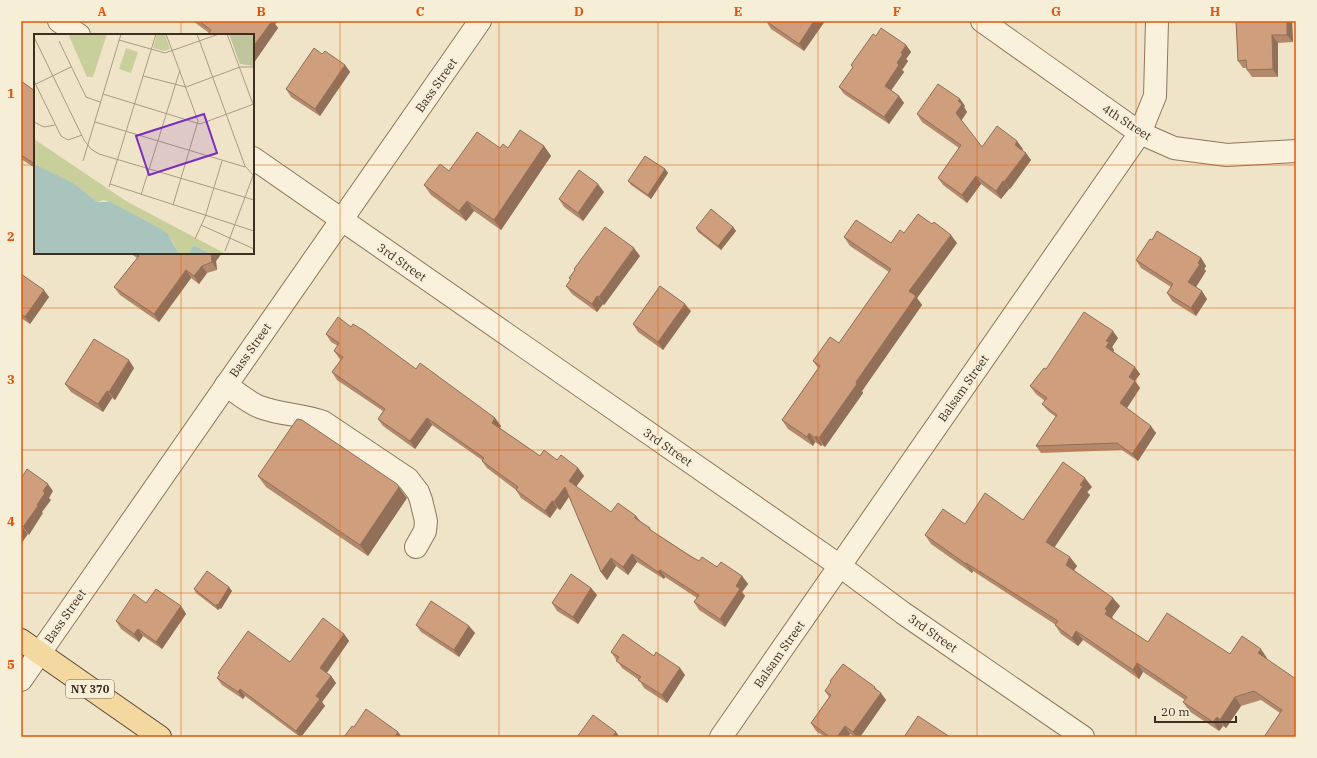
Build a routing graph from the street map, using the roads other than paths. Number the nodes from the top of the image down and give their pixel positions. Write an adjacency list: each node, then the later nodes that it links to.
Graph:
1 (59, 21): 5 (street)
2 (480, 21): 9 (street, Bass Street)
3 (982, 21): 6 (street, 4th Street)
4 (1157, 21): 6 (street, Balsam Street)
5 (78, 34)
6 (1140, 133): 7 (street, 4th Street); 12 (street, Balsam Street)
7 (1296, 152)
8 (254, 159): 9 (street, 3rd Street)
9 (341, 220): 10 (street, Bass Street); 12 (street, 3rd Street)
10 (226, 385): 11 (street); 14 (street, Bass Street)
11 (416, 547)
12 (840, 566): 17 (street, Balsam Street); 18 (street, 3rd Street)
13 (21, 640): 14 (main road, NY 370)
14 (39, 653): 15 (street, Bass Street); 16 (main road, NY 370)
15 (21, 680)
16 (160, 737)
17 (721, 737)
18 (1082, 737)

